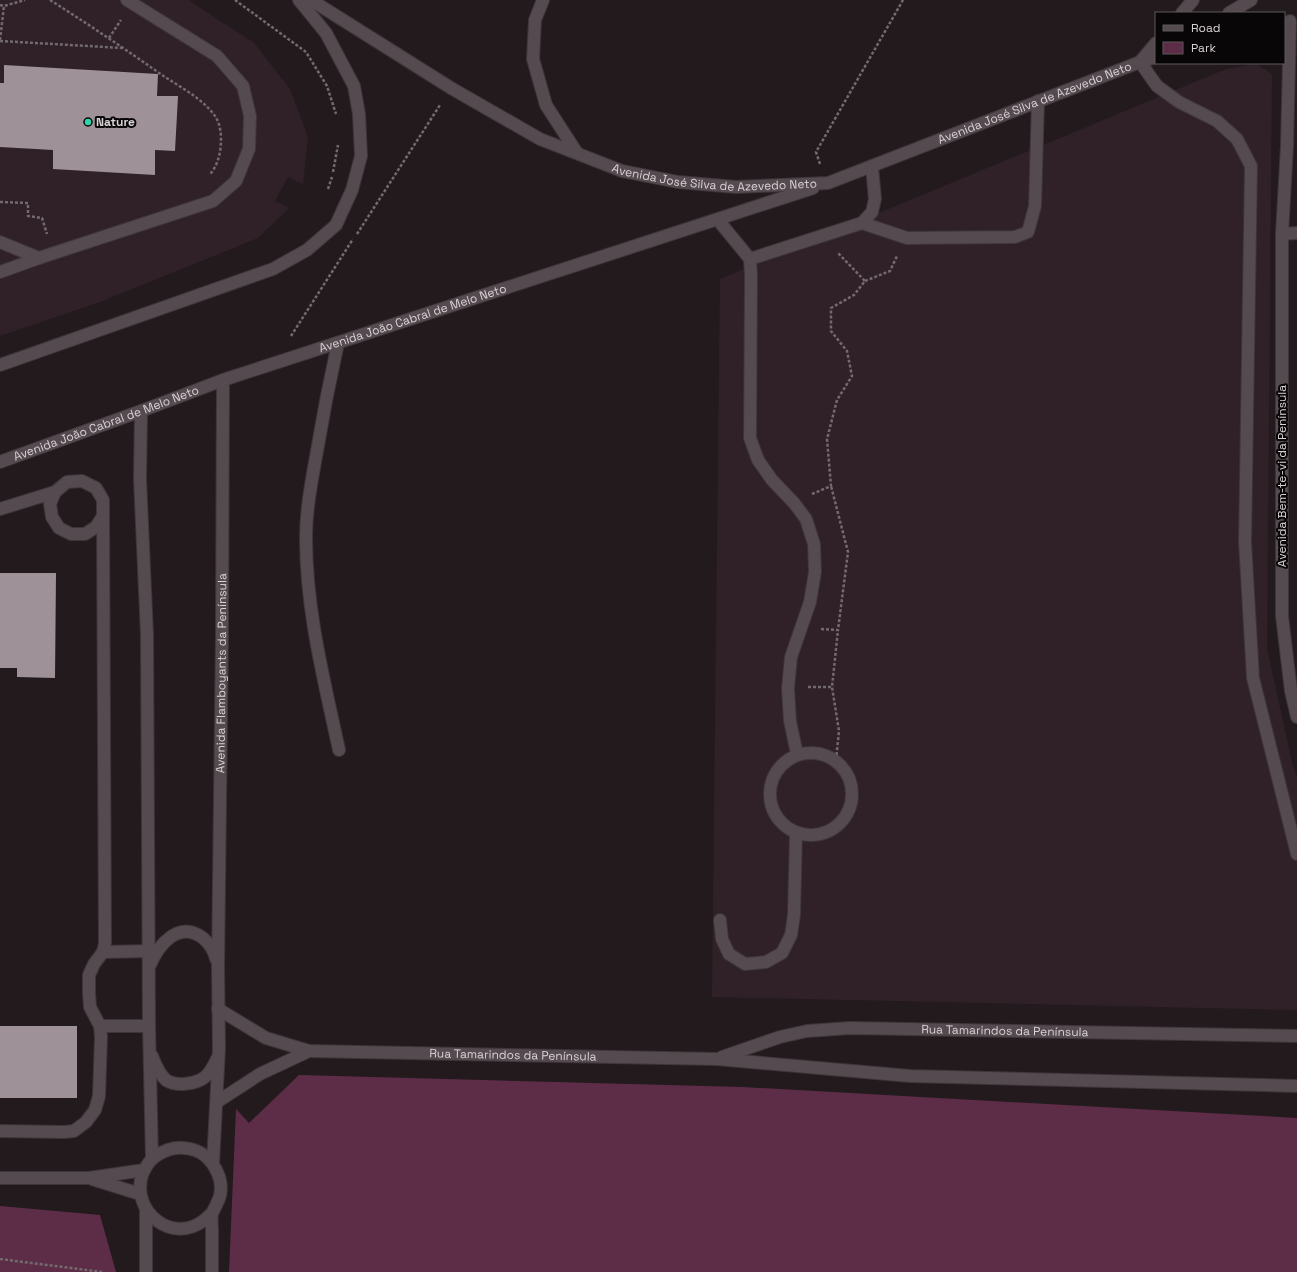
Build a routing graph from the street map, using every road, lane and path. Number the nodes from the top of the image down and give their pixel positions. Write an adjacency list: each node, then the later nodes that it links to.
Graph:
1 (25, 0): 12 (path)
2 (50, 0): 18 (path)
3 (127, 0): 40 (street)
4 (235, 0): 24 (path)
5 (298, 0): 46 (street)
6 (311, 0): 22 (street, Avenida José Silva de Azevedo Neto)
7 (543, 0): 26 (street)
8 (903, 0): 29 (path)
9 (1193, 0): 13 (street)
10 (1251, 0): 14 (street)
11 (0, 5): 12 (path)
12 (4, 6): 16 (path)
13 (1183, 12)
14 (1231, 12)
15 (1290, 21): 35 (street, Avenida Bem-te-vi da Península)
16 (0, 40): 18 (path)
17 (1155, 44): 21 (street)
18 (123, 48): 28 (path)
19 (1155, 54): 21 (street)
20 (1155, 57): 21 (street)
21 (1140, 62): 23 (street, Avenida José Silva de Azevedo Neto); 60 (street)
22 (451, 88): 26 (street, Avenida José Silva de Azevedo Neto); 45 (path)
23 (1038, 101): 27 (street, Avenida José Silva de Azevedo Neto); 38 (street)
24 (337, 116)
25 (338, 139): 30 (path)
26 (577, 153): 29 (street, Avenida José Silva de Azevedo Neto)
27 (872, 167): 29 (street, Avenida José Silva de Azevedo Neto); 33 (street)
28 (207, 176)
29 (828, 183): 32 (street, Avenida João Cabral de Melo Neto)
30 (326, 193)
31 (0, 202): 37 (path)
32 (718, 220): 41 (street); 44 (street, Avenida João Cabral de Melo Neto)
33 (862, 223): 36 (street); 38 (street)
34 (1297, 233): 35 (street)
35 (1282, 234): 55 (street, Avenida Bem-te-vi da Península)
36 (822, 235): 41 (street); 43 (path)
37 (48, 236)
38 (907, 238): 43 (path)
39 (0, 242): 40 (street)
40 (38, 258): 42 (street)
41 (750, 259): 51 (street)
42 (0, 272)
43 (865, 281): 51 (path)
44 (338, 344): 45 (street, Avenida João Cabral de Melo Neto); 56 (street)
45 (273, 364): 47 (street, Avenida João Cabral de Melo Neto)
46 (0, 365)
47 (223, 380): 48 (street, Avenida João Cabral de Melo Neto); 65 (street, Avenida Flamboyants da Península)
48 (141, 411): 49 (street, Avenida João Cabral de Melo Neto); 62 (street, Avenida Flamboyants da Península)
49 (0, 462)
50 (55, 492): 52 (street); 53 (street); 53 (street)
51 (794, 502): 57 (street)
52 (0, 509)
53 (103, 516): 63 (street)
54 (838, 630): 58 (path)
55 (1297, 718)
56 (339, 750)
57 (797, 754): 58 (street); 59 (street)
58 (836, 760): 59 (street)
59 (796, 833): 61 (street)
60 (1297, 854)
61 (720, 920)
62 (150, 951): 63 (street); 64 (street, Avenida Flamboyants da Península)
63 (103, 952): 67 (street)
64 (150, 966): 65 (street, Avenida Flamboyants da Península); 68 (street, Avenida Flamboyants da Península)
65 (218, 966): 66 (street, Avenida Flamboyants da Península)
66 (218, 1009): 70 (street, Avenida Flamboyants da Península); 72 (street, Rua Tamarindos da Península)
67 (100, 1026): 68 (street); 76 (street)
68 (149, 1026): 71 (street, Avenida Flamboyants da Península)
69 (1297, 1036): 73 (street, Rua Tamarindos da Península)
70 (219, 1048): 71 (street, Avenida Flamboyants da Península); 75 (street, Avenida Flamboyants da Península)
71 (150, 1051): 77 (street, Avenida Flamboyants da Península)
72 (309, 1051): 73 (street, Rua Tamarindos da Península); 75 (street, Rua Tamarindos da Península)
73 (718, 1059): 74 (street, Rua Tamarindos da Península)
74 (1297, 1086)
75 (217, 1102): 78 (street, Avenida Flamboyants da Península)
76 (0, 1131)
77 (152, 1159): 78 (street); 79 (street)
78 (213, 1163): 84 (street)
79 (144, 1170): 81 (street); 82 (street)
80 (0, 1178): 81 (street)
81 (89, 1178): 82 (street)
82 (140, 1194): 83 (street)
83 (146, 1209): 84 (street); 87 (street)
84 (212, 1213): 88 (street)
85 (0, 1259): 86 (path)
86 (102, 1272)
87 (146, 1272)
88 (212, 1272)

